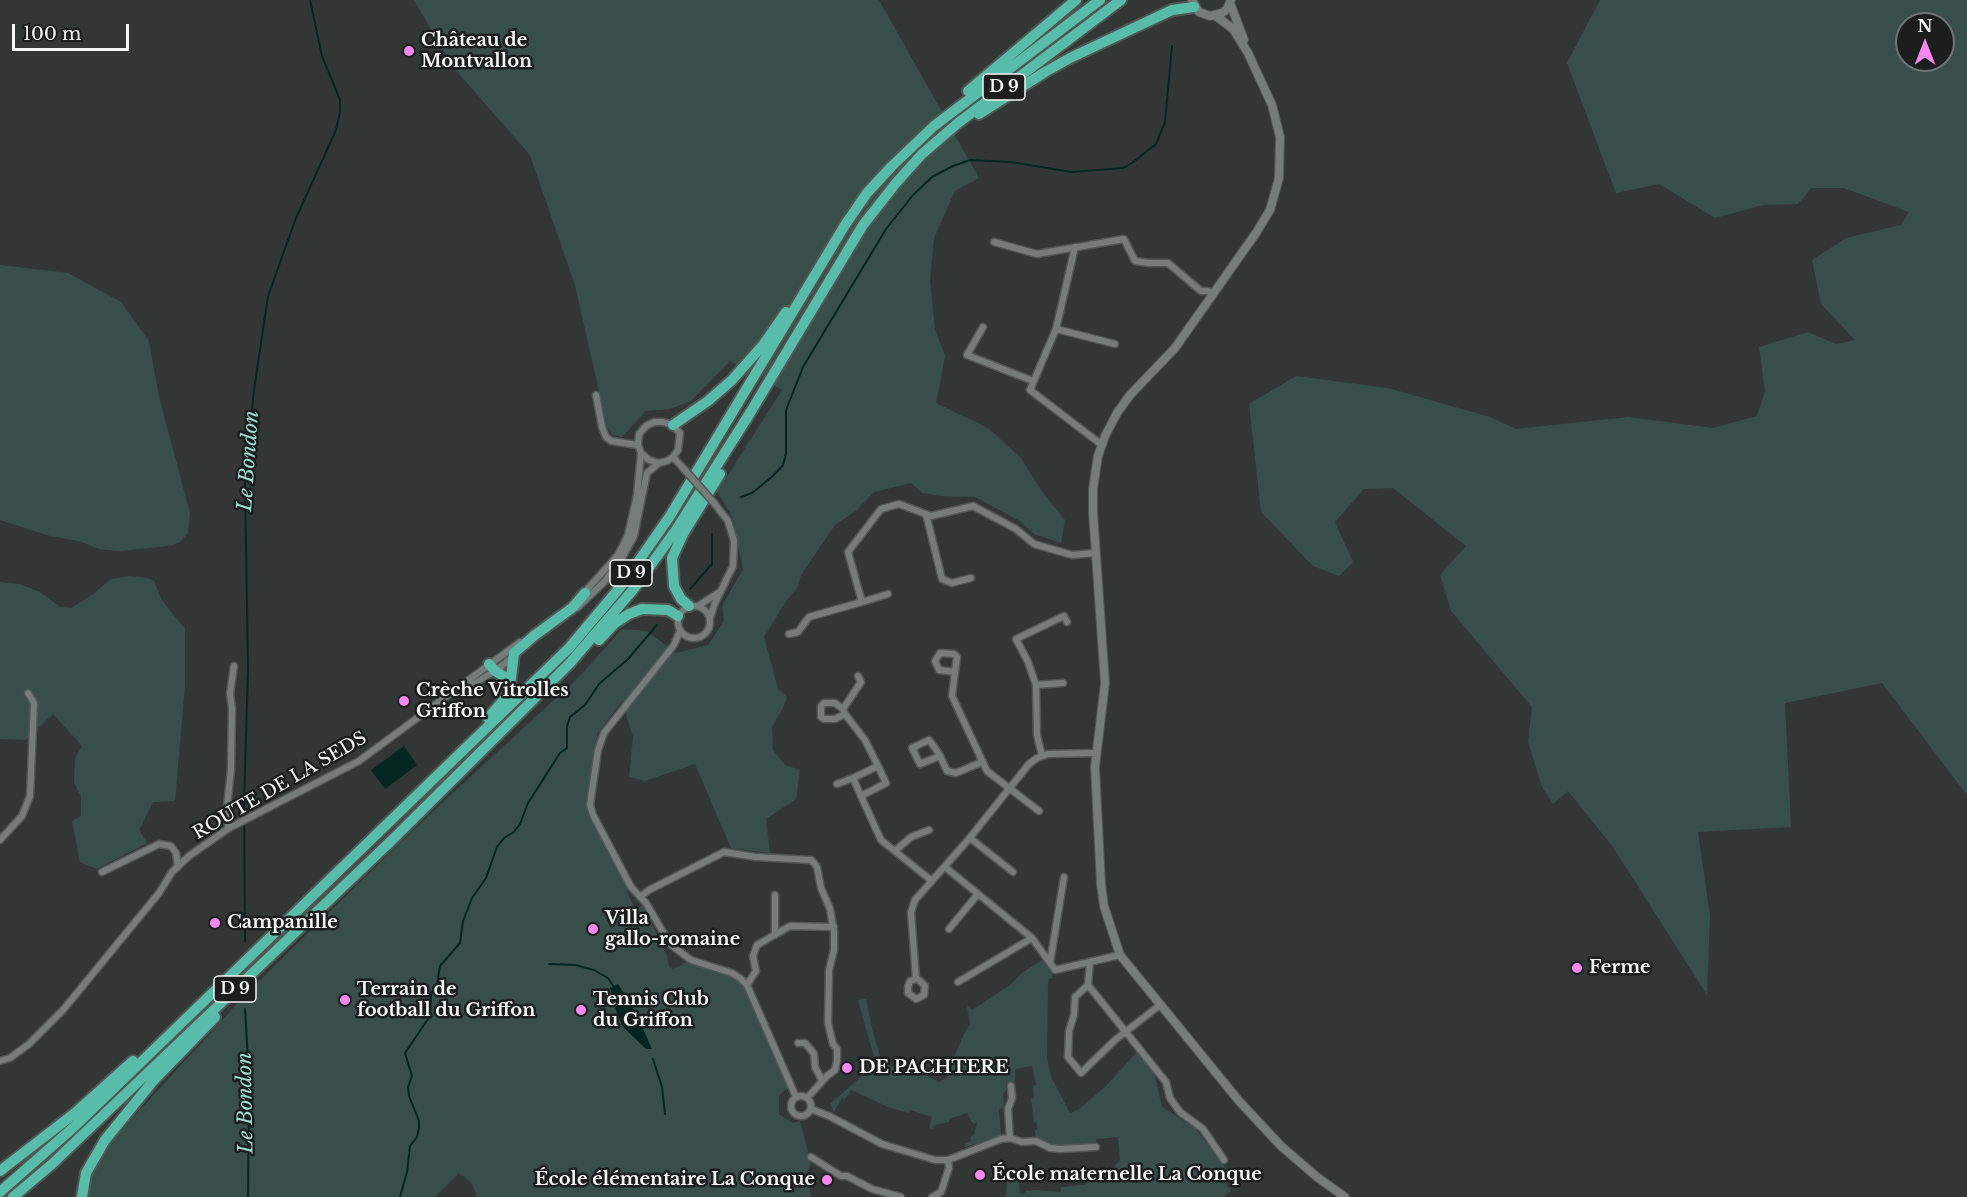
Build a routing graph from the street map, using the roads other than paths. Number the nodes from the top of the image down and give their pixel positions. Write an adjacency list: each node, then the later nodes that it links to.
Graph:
1 (1076, 0): 8 (highway)
2 (1100, 0): 8 (highway, D 9)
3 (1121, 0): 9 (highway, D 9)
4 (1231, 2): 6 (street); 7 (street)
5 (1193, 4): 6 (street); 9 (highway)
6 (1216, 16): 7 (street)
7 (1248, 53): 14 (street)
8 (908, 150): 12 (highway, D 9)
9 (896, 183): 21 (highway, D 9)
10 (994, 242): 11 (street)
11 (1075, 247): 13 (street); 17 (street)
12 (826, 256): 22 (highway); 65 (highway, D 9)
13 (1201, 291): 14 (street); 15 (street)
14 (1213, 296): 15 (street)
15 (1207, 304): 24 (street)
16 (983, 327): 19 (street)
17 (1056, 329): 18 (street); 19 (street)
18 (1115, 344)
19 (1034, 381): 24 (street)
20 (596, 396): 23 (street)
21 (750, 413): 35 (highway); 67 (highway, D 9)
22 (673, 425): 23 (street); 26 (street)
23 (638, 445): 25 (street)
24 (1102, 445): 29 (street)
25 (641, 453): 27 (street); 32 (street, ROUTE DE LA SEDS)
26 (673, 457): 27 (street); 31 (street, bridge)
27 (659, 463): 43 (street, ROUTE DE LA SEDS)
28 (926, 514): 29 (street); 30 (street); 34 (street)
29 (1095, 553): 52 (street)
30 (971, 578)
31 (720, 591): 35 (street); 37 (street)
32 (585, 593): 43 (highway); 45 (street, ROUTE DE LA SEDS)
33 (888, 594): 34 (street)
34 (862, 602): 40 (street)
35 (693, 606): 36 (street); 37 (street)
36 (678, 616): 39 (street); 67 (highway)
37 (710, 618): 41 (street)
38 (1067, 622): 50 (street)
39 (680, 631): 41 (street); 42 (street)
40 (789, 634)
41 (693, 638): 42 (street)
42 (674, 645): 78 (street)
43 (513, 657): 45 (street, ROUTE DE LA SEDS); 48 (highway)
44 (234, 666): 62 (street)
45 (492, 668): 48 (highway); 62 (street, ROUTE DE LA SEDS)
46 (955, 672): 55 (street)
47 (858, 676): 56 (street)
48 (510, 680): 65 (highway)
49 (1063, 683): 50 (street)
50 (1036, 685): 54 (street)
51 (28, 693): 66 (street)
52 (1096, 753): 54 (street); 84 (street)
53 (940, 756): 53 (street); 55 (street)
54 (1042, 756): 59 (street)
55 (982, 762): 59 (street)
56 (878, 766): 57 (street); 60 (street)
57 (853, 778): 58 (street); 60 (street)
58 (837, 784)
59 (1009, 788): 61 (street); 64 (street)
60 (861, 795): 68 (street)
61 (1039, 811)
62 (232, 826): 69 (street, ROUTE DE LA SEDS)
63 (929, 830): 68 (street)
64 (970, 838): 70 (street); 72 (street)
65 (372, 839): 83 (highway, D 9)
66 (0, 840)
67 (386, 846): 75 (highway, D 9)
68 (895, 851): 74 (street)
69 (178, 867): 71 (street); 94 (street, ROUTE DE LA SEDS)
70 (945, 867): 74 (street); 76 (street)
71 (102, 872)
72 (1013, 872)
73 (1064, 877): 86 (street)
74 (932, 881): 87 (street)
75 (346, 882): 100 (highway, D 9); 110 (highway)
76 (978, 894): 80 (street); 82 (street)
77 (775, 895): 81 (street)
78 (640, 897): 79 (street); 89 (street)
79 (834, 927): 81 (street); 95 (street)
80 (949, 929)
81 (775, 935): 89 (street)
82 (1032, 938): 86 (street); 88 (street)
83 (252, 955): 106 (highway); 107 (highway, D 9)
84 (1120, 955): 85 (street); 91 (street)
85 (1090, 962): 86 (street); 90 (street)
86 (1050, 963)
87 (916, 979)
88 (958, 982)
89 (747, 985): 97 (street)
90 (1088, 986): 92 (street); 92 (street)
91 (1160, 1005): 92 (street); 113 (street)
92 (1126, 1031): 105 (street)
93 (798, 1043): 95 (street)
94 (0, 1060)
95 (822, 1080): 98 (street)
96 (1011, 1086): 101 (street)
97 (796, 1097): 98 (street); 99 (street)
98 (807, 1098): 99 (street)
99 (811, 1109): 104 (street)
100 (84, 1134): 108 (highway, D 9); 109 (highway)
101 (1010, 1138): 102 (street); 104 (street)
102 (1096, 1147)
103 (811, 1157): 111 (street)
104 (948, 1160): 112 (street)
105 (1224, 1160)
106 (0, 1171)
107 (0, 1192)
108 (13, 1197)
109 (22, 1197)
110 (82, 1197)
111 (901, 1197)
112 (932, 1197)
113 (1346, 1197)

